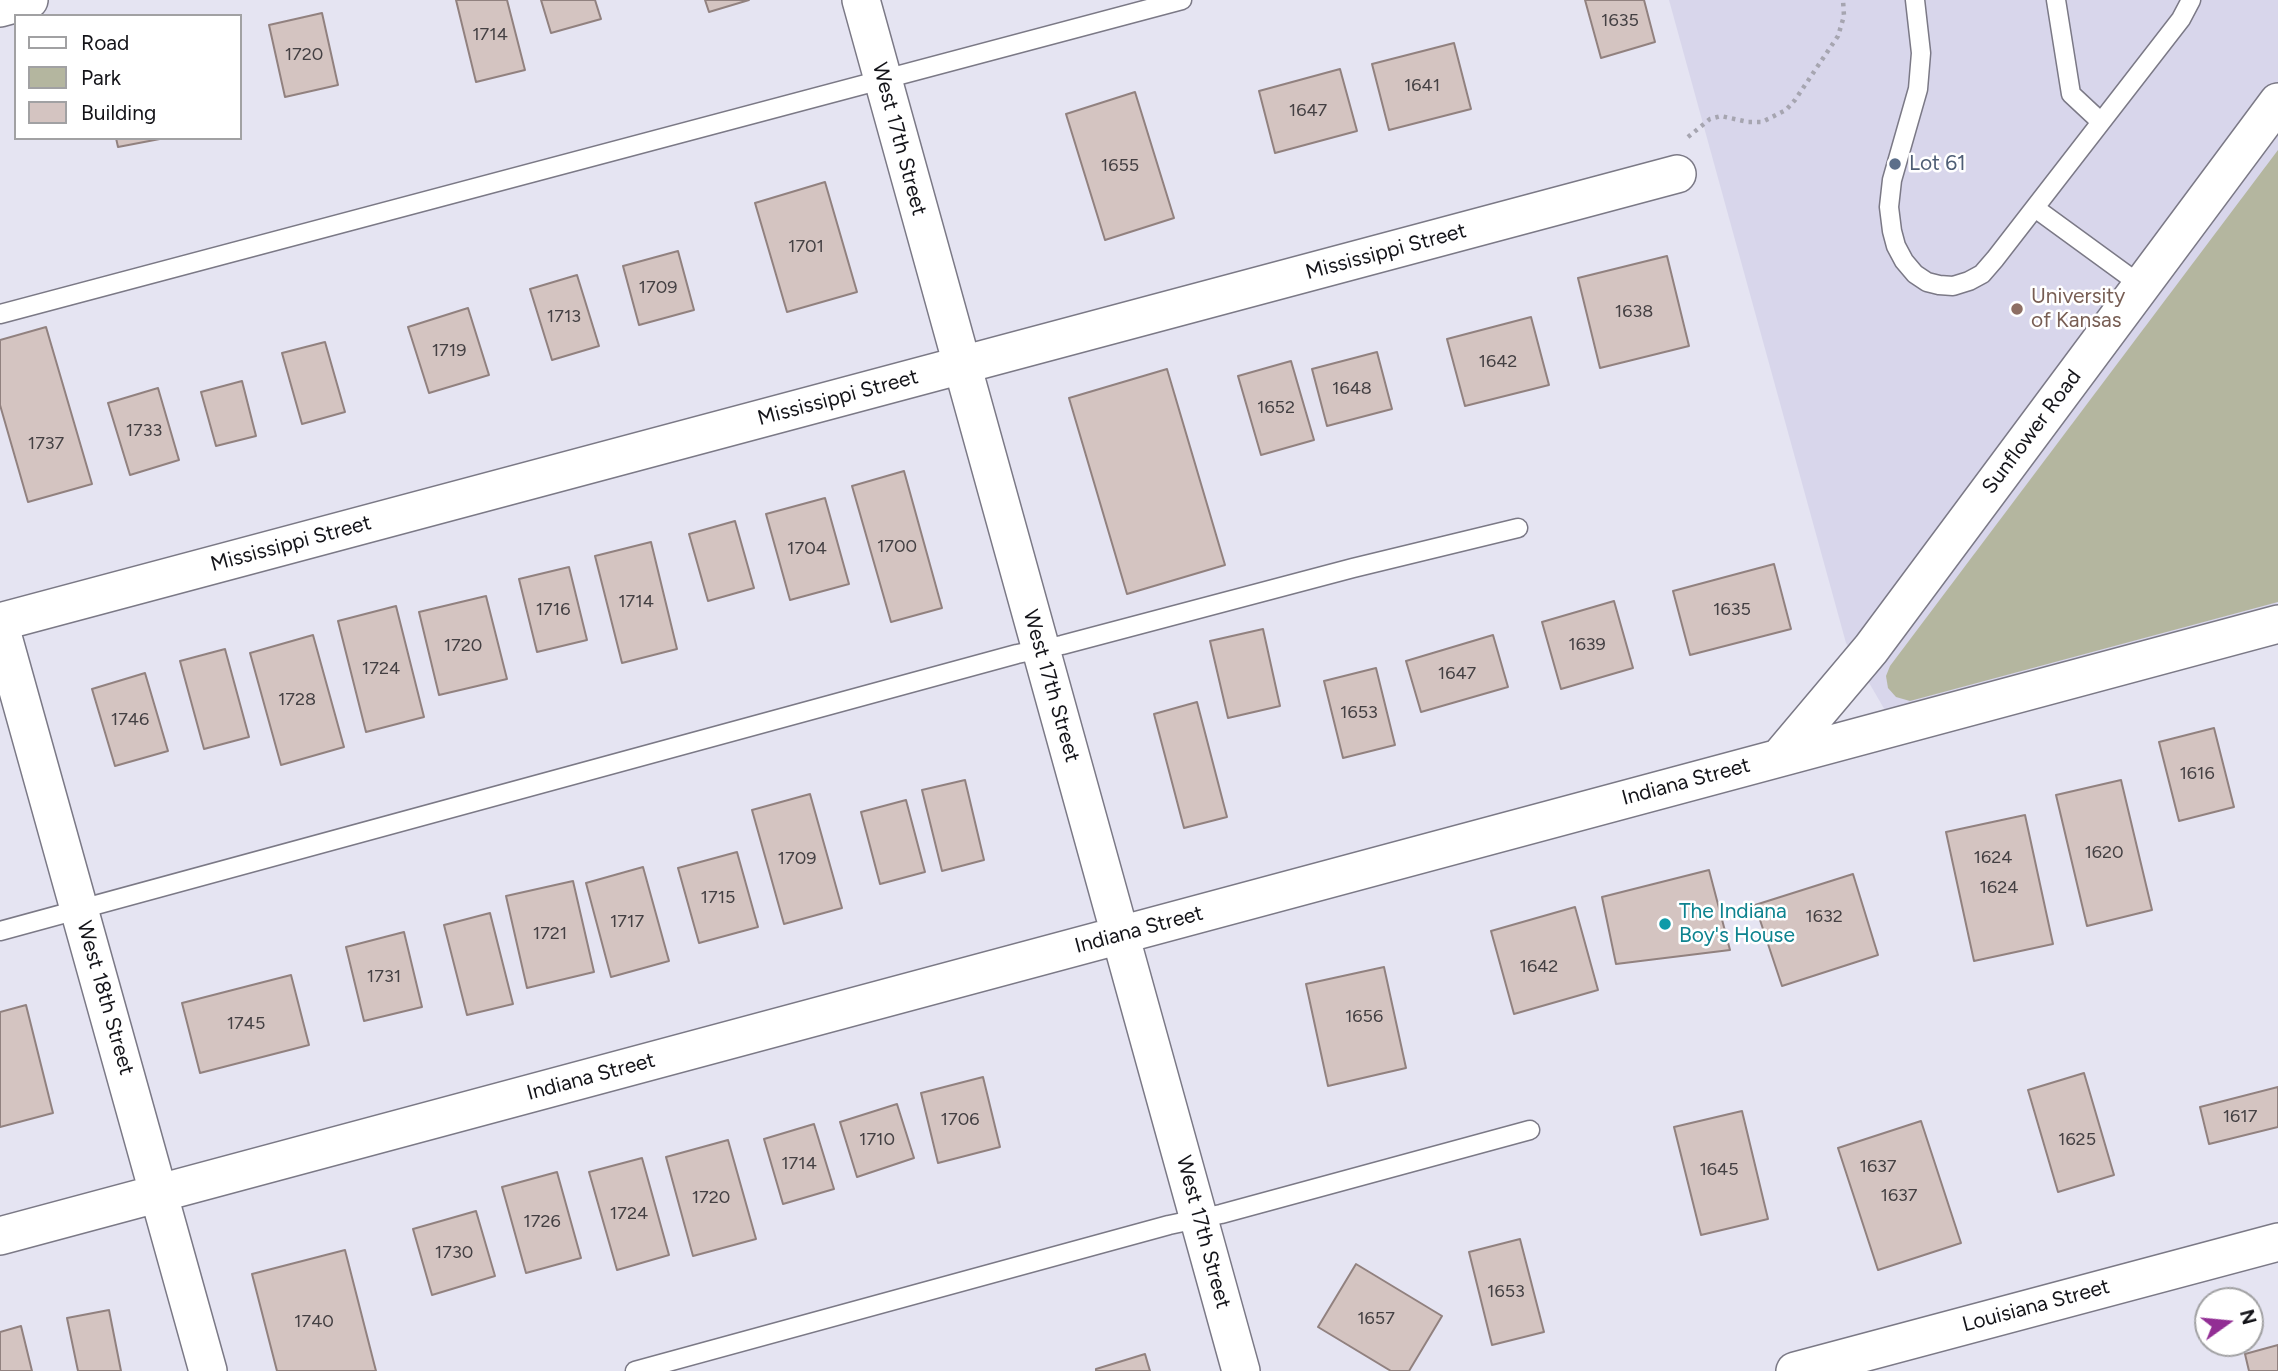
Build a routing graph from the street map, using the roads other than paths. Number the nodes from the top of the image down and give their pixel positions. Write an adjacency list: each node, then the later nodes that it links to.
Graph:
1 (29, 0): 7 (street)
2 (860, 0): 8 (street, West 17th Street)
3 (1182, 0): 8 (lane)
4 (1915, 0): 12 (lane)
5 (2056, 0): 10 (lane)
6 (2191, 0): 10 (lane)
7 (0, 8)
8 (883, 80): 14 (lane); 15 (street, West 17th Street)
9 (2278, 102): 13 (street, Sunflower Road)
10 (2101, 122): 12 (lane)
11 (1678, 158): 15 (street, Mississippi Street)
12 (2035, 208): 13 (lane)
13 (2142, 285): 20 (street, Sunflower Road)
14 (0, 314)
15 (962, 365): 17 (street, Mississippi Street); 19 (street, West 17th Street)
16 (1518, 528): 19 (lane)
17 (0, 624): 21 (street, West 18th Street)
18 (2278, 624): 20 (street, Indiana Street)
19 (1041, 649): 21 (lane); 23 (street, West 17th Street)
20 (1780, 757): 23 (street, Indiana Street)
21 (80, 909): 22 (lane); 25 (street, West 18th Street)
22 (0, 931)
23 (1120, 934): 25 (street, Indiana Street); 26 (street, West 17th Street)
24 (1530, 1130): 26 (lane)
25 (159, 1194): 27 (street, Indiana Street); 30 (street, West 18th Street)
26 (1199, 1219): 31 (lane); 32 (street, West 17th Street)
27 (0, 1236)
28 (2278, 1242): 29 (street, Louisiana Street)
29 (1801, 1370)
30 (208, 1371)
31 (635, 1371)
32 (1241, 1371)

